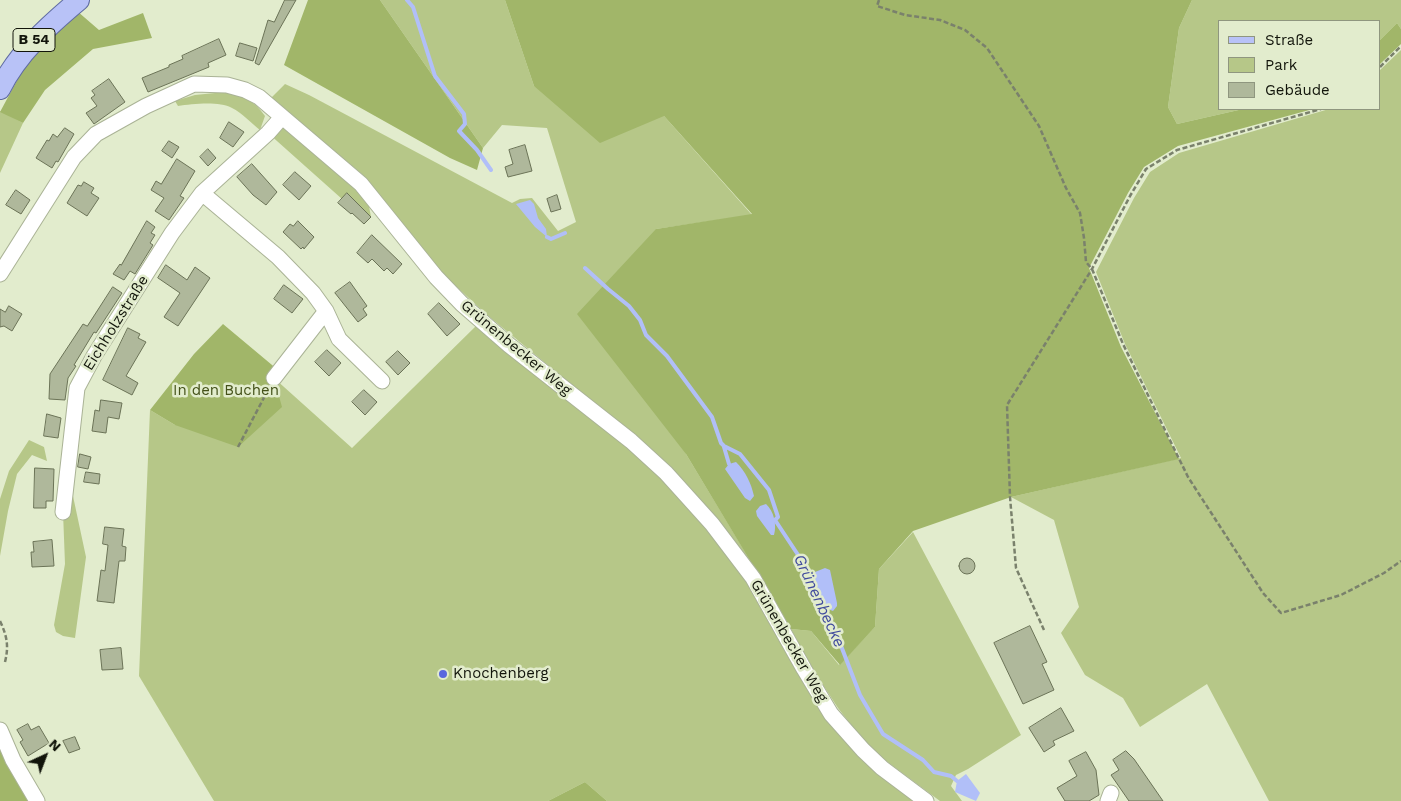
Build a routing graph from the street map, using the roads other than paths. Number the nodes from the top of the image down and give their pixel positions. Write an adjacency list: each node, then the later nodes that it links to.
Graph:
1 (79, 0): 2 (main road, B 54)
2 (0, 89)
3 (282, 117): 4 (street, Eichholzstraße); 5 (street, Grünenbecker Weg); 12 (street, Grünenbecker Weg)
4 (202, 193): 6 (street); 9 (street, Eichholzstraße)
5 (0, 274)
6 (326, 311): 7 (street); 8 (street)
7 (274, 378)
8 (382, 381)
9 (63, 512)
10 (0, 730): 11 (street)
11 (37, 801)
12 (926, 801)

